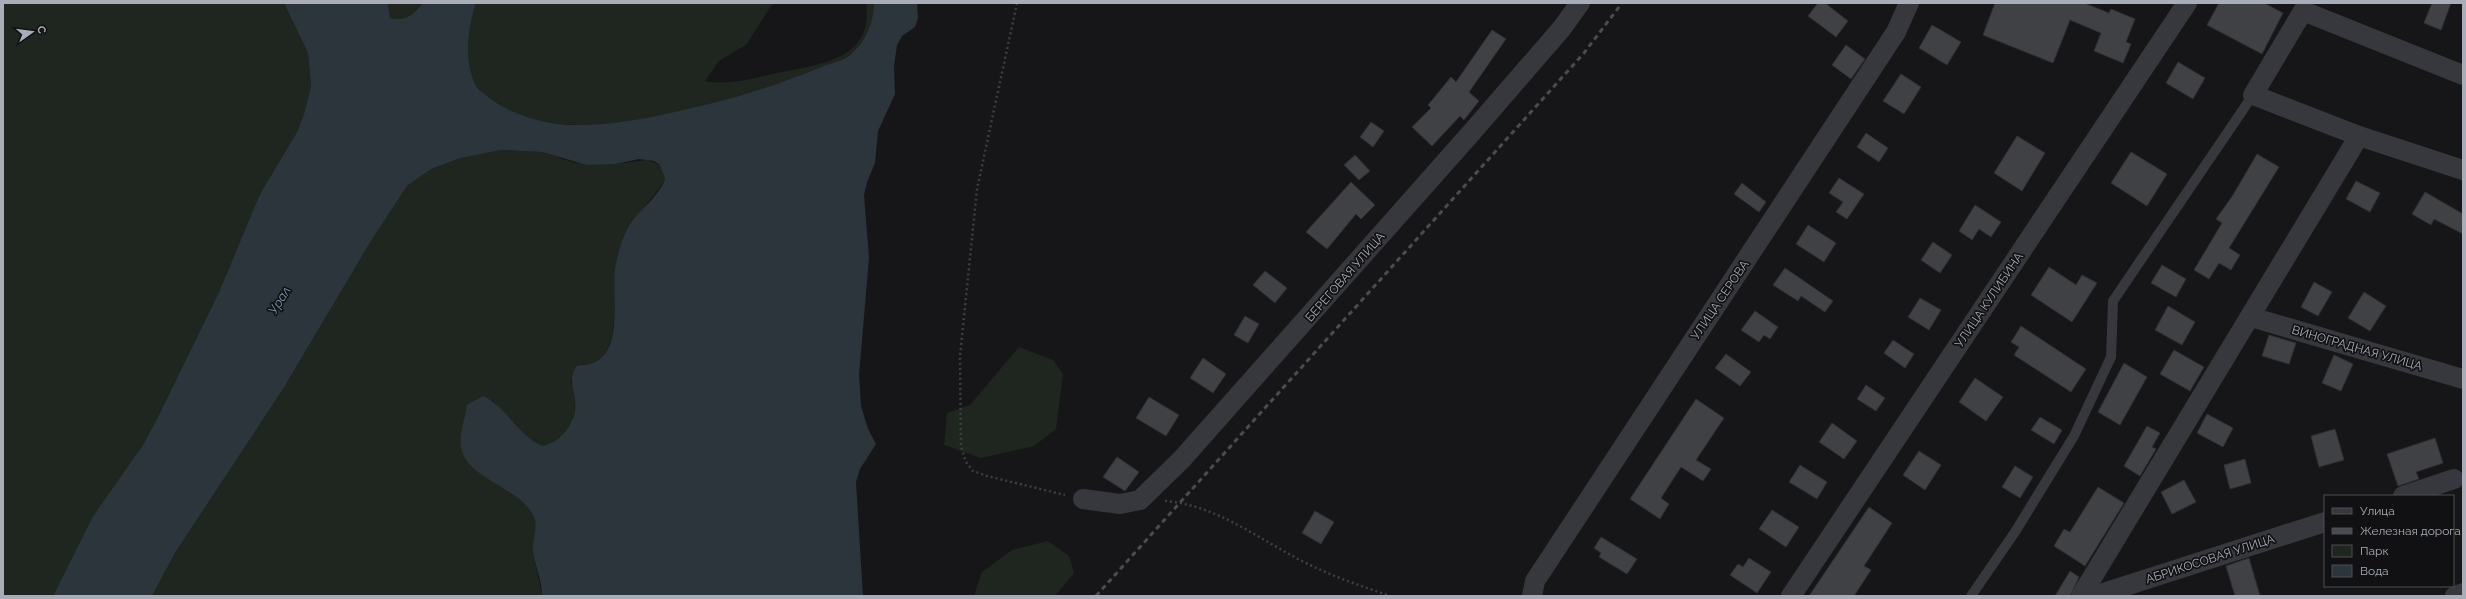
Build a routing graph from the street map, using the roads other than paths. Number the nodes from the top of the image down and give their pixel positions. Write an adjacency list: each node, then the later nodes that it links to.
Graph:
1 (1580, 3): 13 (street, БЕРЕГОВАЯ УЛИЦА)
2 (1909, 3): 16 (street, УЛИЦА СЕРОВА)
3 (2187, 3): 17 (street, УЛИЦА КУЛИБИНА)
4 (2299, 7): 5 (street); 6 (street)
5 (2463, 75)
6 (2253, 95): 7 (street); 18 (lane)
7 (2359, 136): 8 (street); 9 (street)
8 (2463, 170)
9 (2251, 317): 10 (street, ВИНОГРАДНАЯ УЛИЦА); 19 (street)
10 (2463, 379)
11 (2454, 479): 12 (street)
12 (2406, 495)
13 (1083, 499)
14 (2324, 522): 20 (street, АБРИКОСОВАЯ УЛИЦА)
15 (2463, 593): 21 (street)
16 (1532, 596)
17 (1791, 596)
18 (1971, 596)
19 (2081, 596)
20 (2094, 596)
21 (2454, 596)

